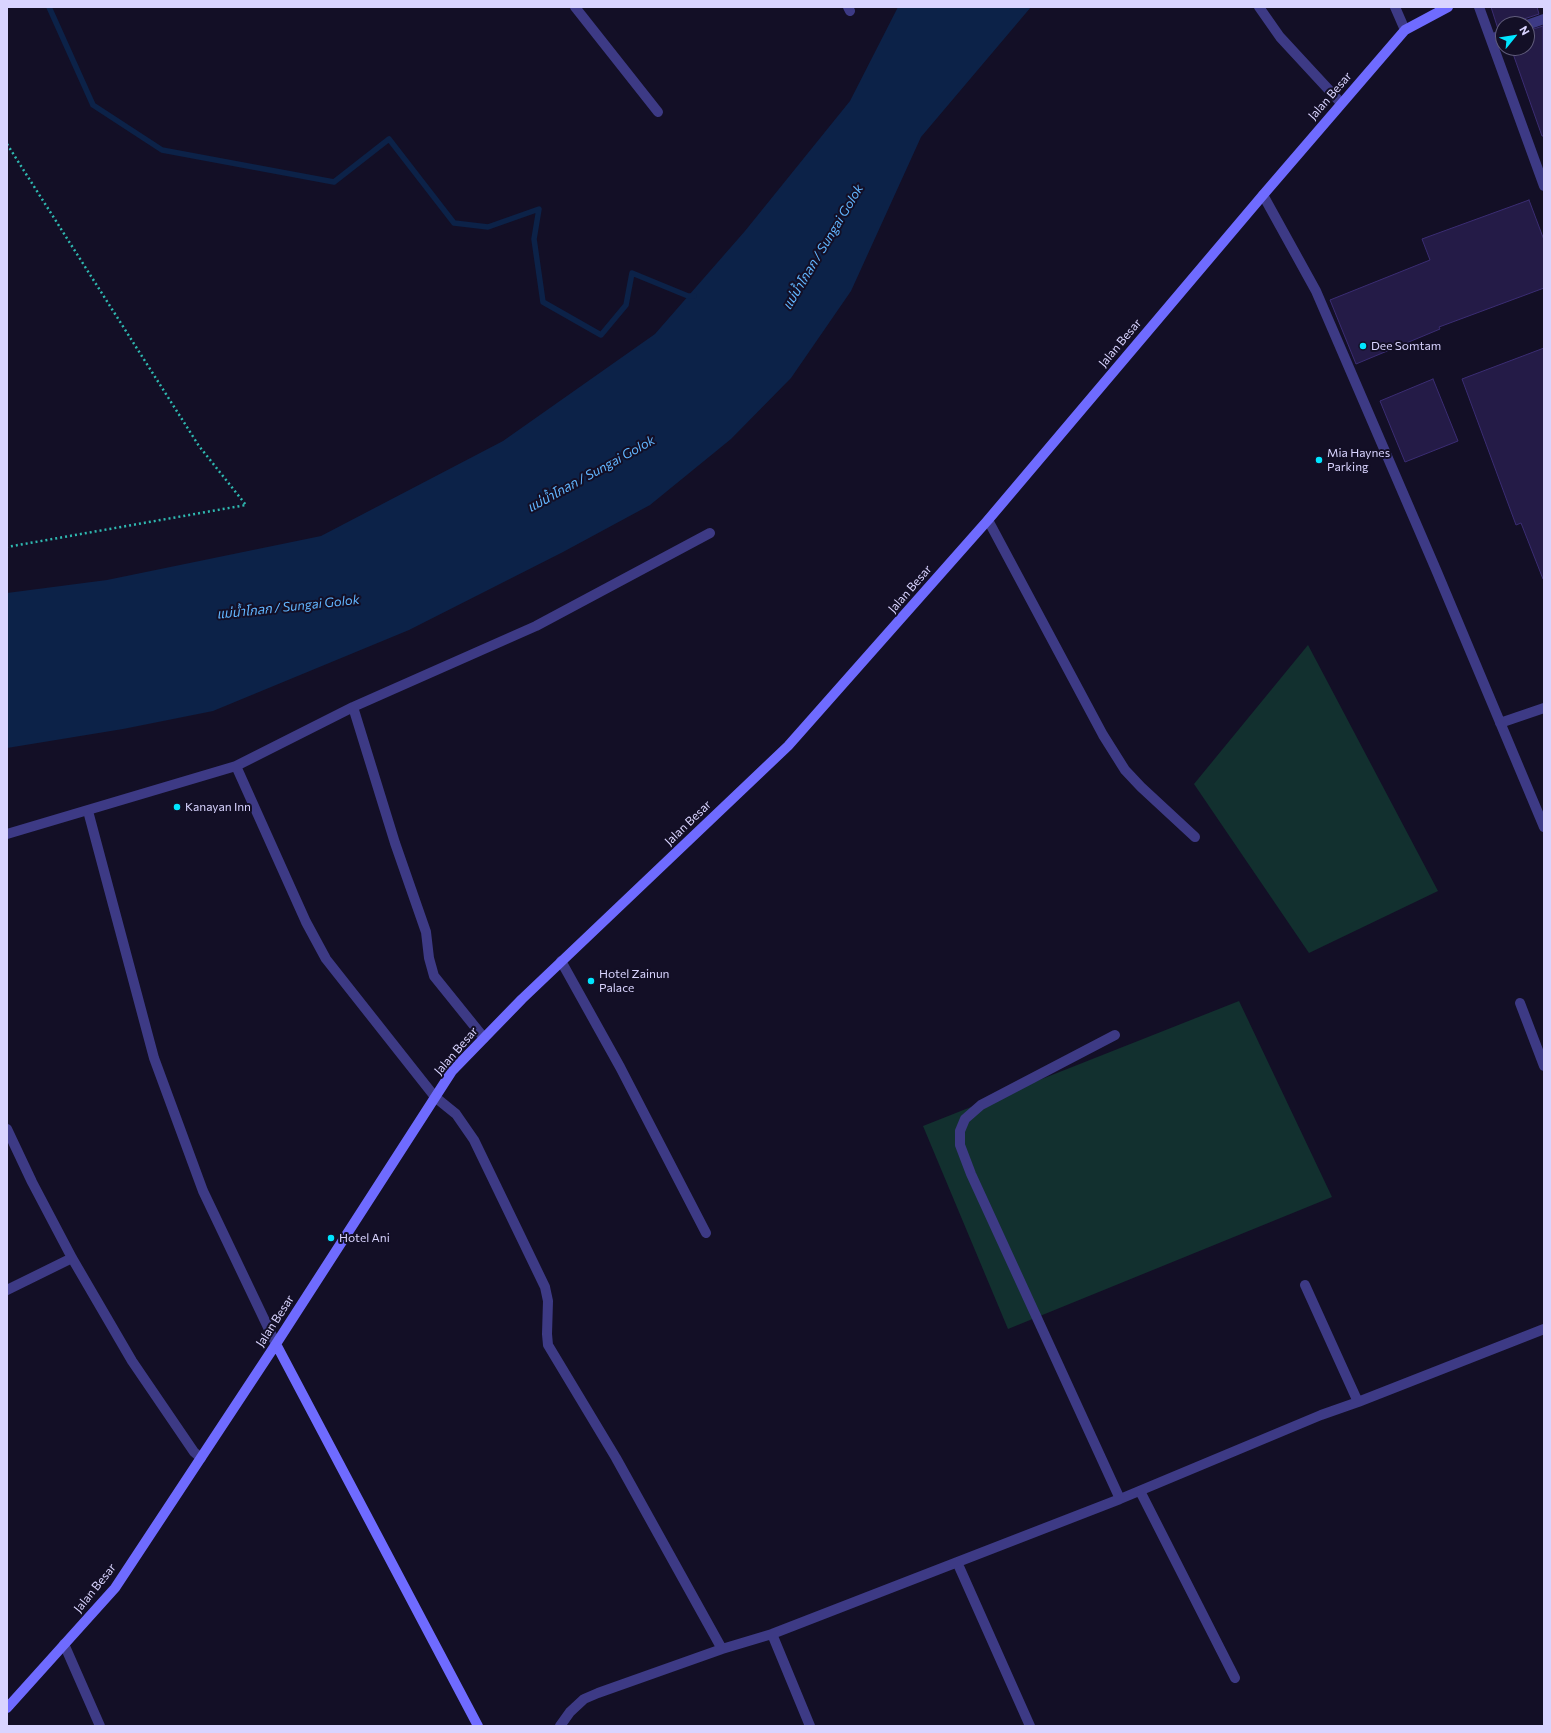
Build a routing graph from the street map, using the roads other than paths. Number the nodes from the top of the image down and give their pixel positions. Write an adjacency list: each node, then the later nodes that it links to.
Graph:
1 (575, 7): 10 (street)
2 (1259, 7): 9 (street)
3 (1395, 7): 6 (street)
4 (1448, 7): 6 (main road, Jalan Besar)
5 (1478, 7): 8 (street)
6 (1405, 30): 9 (main road, Jalan Besar)
7 (1495, 37): 8 (street)
8 (1491, 39): 11 (street)
9 (1341, 103): 12 (main road, Jalan Besar)
10 (658, 112)
11 (1544, 186)
12 (1262, 195): 13 (main road, Jalan Besar); 17 (street)
13 (988, 520): 22 (street); 23 (main road, Jalan Besar)
14 (710, 532): 15 (street)
15 (353, 707): 18 (street); 26 (street)
16 (1544, 708): 17 (street)
17 (1500, 723): 20 (street)
18 (236, 766): 19 (street); 28 (street)
19 (88, 811): 21 (street); 35 (street)
20 (1544, 827)
21 (7, 834)
22 (1195, 837)
23 (561, 962): 26 (main road, Jalan Besar); 30 (street)
24 (1520, 1003): 27 (street)
25 (1115, 1035): 39 (street)
26 (484, 1038): 28 (main road, Jalan Besar)
27 (1544, 1066)
28 (435, 1097): 35 (main road, Jalan Besar); 43 (street)
29 (7, 1129): 31 (street)
30 (706, 1233)
31 (72, 1258): 33 (street); 37 (street)
32 (1305, 1285): 36 (street)
33 (7, 1290)
34 (1544, 1329): 36 (street)
35 (276, 1344): 37 (main road, Jalan Besar); 47 (main road)
36 (1358, 1402): 38 (street)
37 (201, 1458): 42 (main road, Jalan Besar)
38 (1140, 1491): 39 (street); 44 (street)
39 (1120, 1499): 40 (street)
40 (957, 1562): 41 (street); 50 (street)
41 (772, 1634): 43 (street); 49 (street)
42 (64, 1644): 45 (main road, Jalan Besar); 46 (street)
43 (722, 1649): 48 (street)
44 (1235, 1678)
45 (7, 1708)
46 (100, 1726)
47 (478, 1726)
48 (560, 1726)
49 (810, 1726)
50 (1030, 1726)

